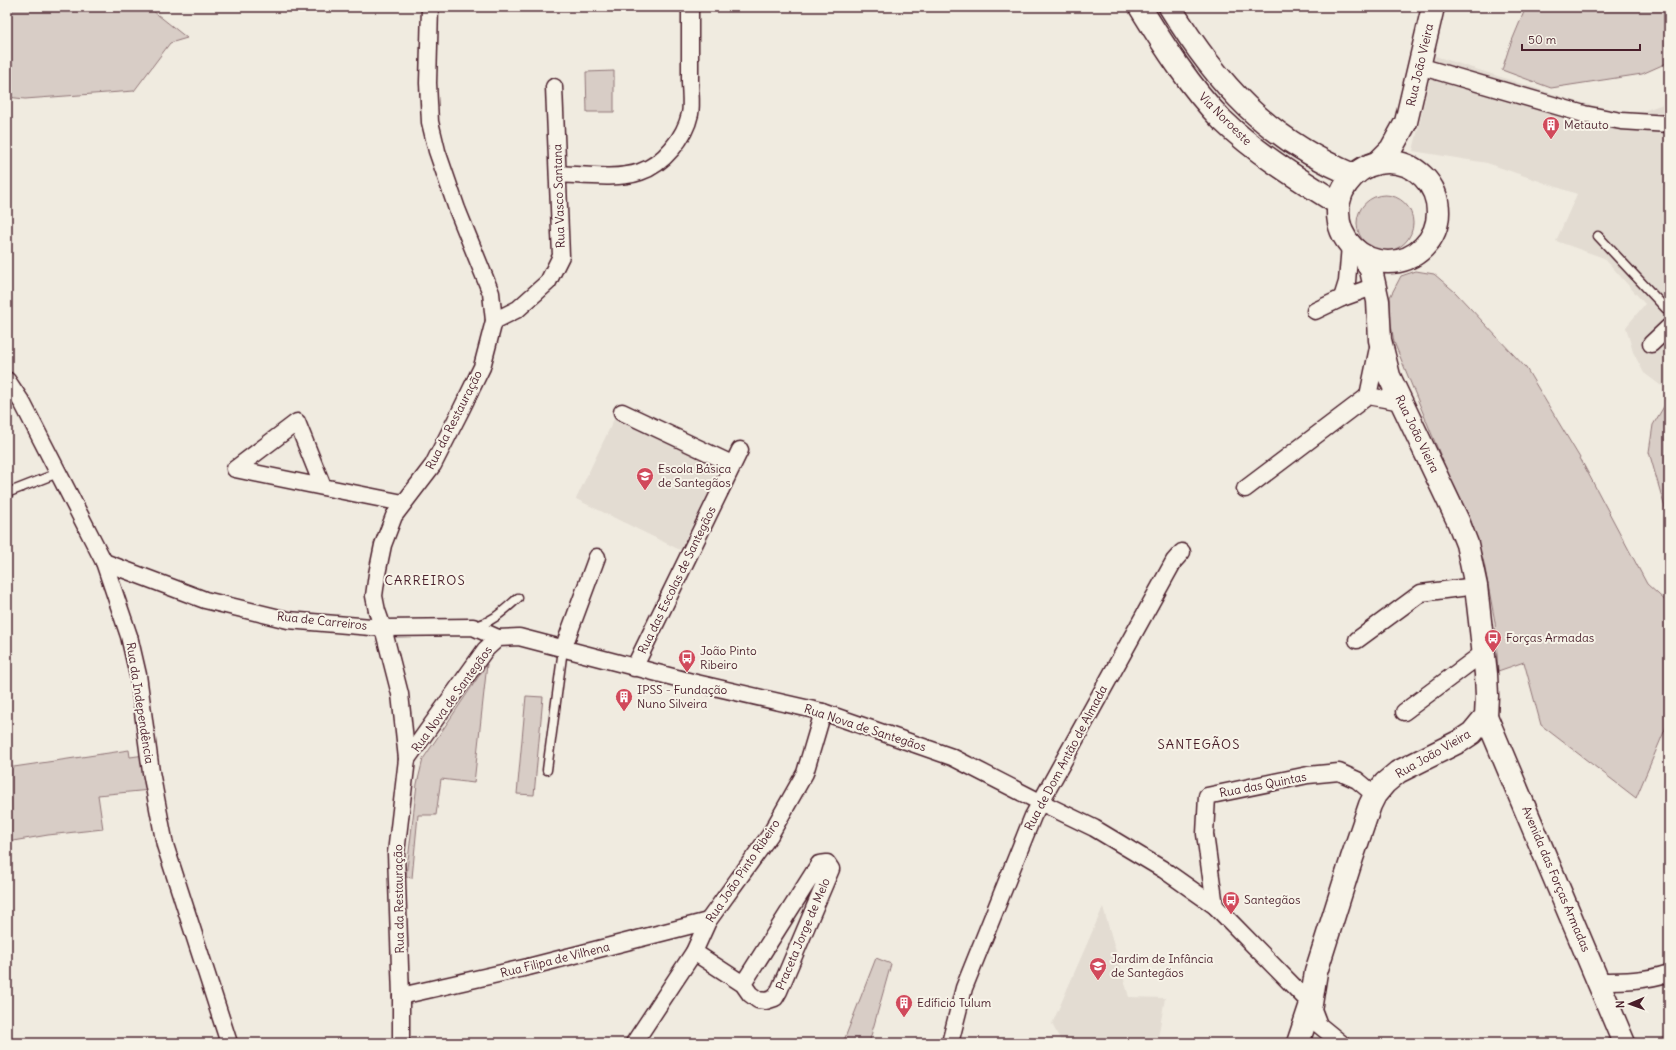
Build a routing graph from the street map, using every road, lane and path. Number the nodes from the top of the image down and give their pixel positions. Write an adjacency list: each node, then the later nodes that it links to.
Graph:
1 (430, 7): 22 (street, Rua da Restauração)
2 (690, 7): 12 (street)
3 (1140, 7): 14 (street, Via Noroeste)
4 (1170, 7): 13 (street, Via Noroeste)
5 (1433, 7): 6 (street, Rua João Vieira)
6 (1419, 66): 8 (street, Rua João Vieira); 9 (street)
7 (554, 87): 12 (street, Rua Vasco Santana)
8 (1406, 122): 10 (street, Rua João Vieira); 11 (street, Rua João Vieira)
9 (1669, 124)
10 (1379, 162): 11 (street); 13 (street)
11 (1417, 170): 17 (street)
12 (558, 174): 22 (street, Rua Vasco Santana)
13 (1353, 174): 14 (street)
14 (1338, 204): 16 (street)
15 (1598, 236): 21 (lane)
16 (1357, 251): 17 (street); 18 (street, Rua João Vieira); 19 (street)
17 (1400, 261): 18 (street, Rua João Vieira)
18 (1376, 293): 19 (street); 24 (street, Rua João Vieira)
19 (1342, 298): 20 (street)
20 (1315, 311)
21 (1669, 312)
22 (494, 321): 36 (street, Rua da Restauração)
23 (1669, 327): 25 (street)
24 (1380, 340): 27 (street); 28 (street, Rua João Vieira)
25 (1651, 344)
26 (7, 380): 32 (street, Rua da Independência)
27 (1368, 396): 28 (street); 34 (street)
28 (1402, 402): 40 (street, Rua João Vieira)
29 (622, 412): 31 (street)
30 (740, 450): 31 (street, Rua das Escolas de Santegãos)
31 (732, 464): 48 (street, Rua das Escolas de Santegãos)
32 (58, 473): 35 (lane); 39 (street, Rua da Independência)
33 (323, 487): 33 (street); 36 (street)
34 (1245, 489)
35 (7, 493)
36 (403, 503): 43 (street, Rua da Restauração)
37 (1182, 552): 55 (street, Rua de Dom Antão de Almada)
38 (597, 557): 46 (street)
39 (104, 562): 43 (street, Rua de Carreiros); 64 (street, Rua da Independência)
40 (1476, 586): 45 (street); 47 (street, Rua João Vieira)
41 (518, 598): 42 (lane)
42 (473, 627): 43 (street, Rua de Carreiros); 44 (street, Rua de Carreiros)
43 (383, 628): 52 (street, Rua da Restauração)
44 (498, 638): 46 (street, Rua Nova de Santegãos); 52 (street, Rua Nova de Santegãos)
45 (1357, 640)
46 (563, 648): 48 (street, Rua Nova de Santegãos); 53 (lane)
47 (1482, 653): 50 (street); 51 (street, Rua João Vieira)
48 (634, 668): 49 (street, Rua Nova de Santegãos)
49 (823, 712): 55 (street, Rua Nova de Santegãos); 57 (street, Rua João Pinto Ribeiro)
50 (1404, 712)
51 (1486, 716): 54 (street, Rua João Vieira); 60 (street, Avenida das Forças Armadas)
52 (407, 759): 62 (street, Rua da Restauração)
53 (547, 770)
54 (1375, 795): 56 (street, Rua das Quintas); 63 (street, Rua João Vieira)
55 (1040, 802): 56 (street, Rua Nova de Santegãos); 67 (street, Rua de Dom Antão de Almada)
56 (1215, 906): 63 (street, Rua Nova de Santegãos)
57 (708, 921): 58 (street, Rua João Pinto Ribeiro); 62 (street, Rua Filipa de Vilhena)
58 (694, 952): 61 (street, Praceta Jorge de Melo); 66 (street, Rua João Pinto Ribeiro)
59 (1669, 973): 60 (street)
60 (1599, 981): 70 (street, Avenida das Forças Armadas)
61 (743, 984): 61 (street, Praceta Jorge de Melo)
62 (401, 996): 65 (street, Rua da Restauração)
63 (1311, 1004): 68 (street, Rua João Vieira); 69 (street)
64 (229, 1043)
65 (401, 1043)
66 (634, 1043)
67 (950, 1043)
68 (1298, 1043)
69 (1341, 1043)
70 (1624, 1043)

